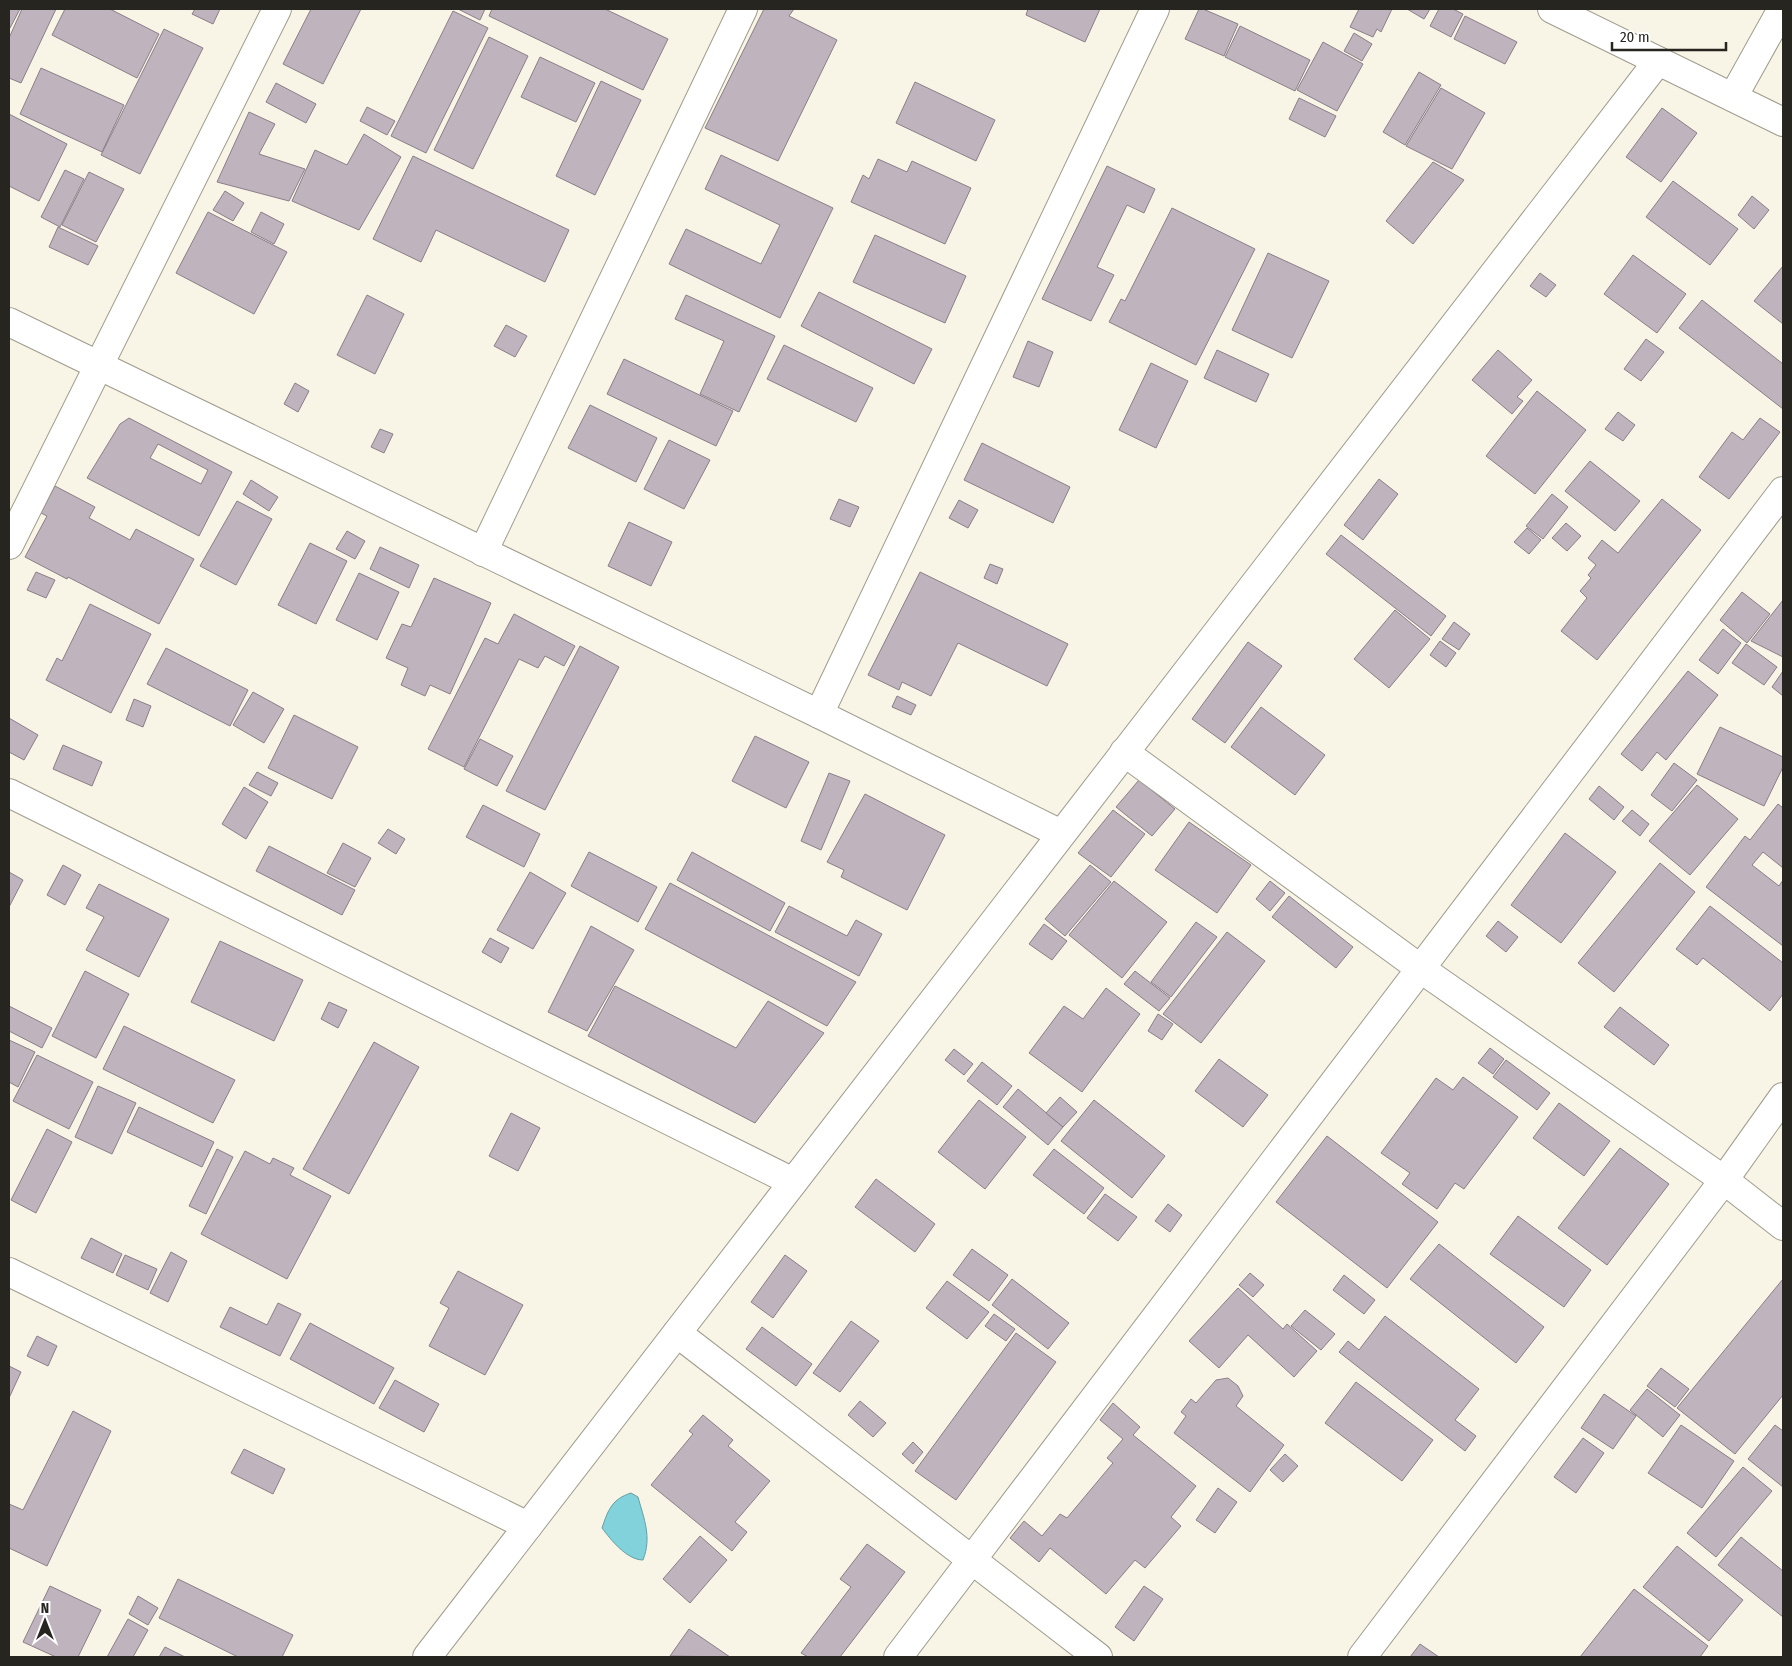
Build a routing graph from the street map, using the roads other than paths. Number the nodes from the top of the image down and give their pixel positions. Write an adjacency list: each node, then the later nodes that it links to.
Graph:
1 (277, 9): 10 (street)
2 (743, 9): 13 (street)
3 (1155, 9): 14 (street)
4 (1552, 9): 6 (street)
5 (1782, 9): 7 (street)
6 (1658, 61): 7 (street); 15 (street)
7 (1732, 97): 8 (street)
8 (1783, 122)
9 (9, 322): 10 (street)
10 (99, 366): 12 (street); 13 (street)
11 (1783, 491): 18 (street)
12 (9, 546)
13 (483, 552): 14 (street)
14 (819, 714): 17 (street)
15 (1124, 752): 17 (street); 18 (street)
16 (9, 793): 21 (street)
17 (1061, 834): 21 (street)
18 (1421, 969): 20 (street); 26 (street)
19 (1783, 1097): 20 (street)
20 (1724, 1180): 22 (street); 30 (street)
21 (793, 1182): 24 (street)
22 (1783, 1226)
23 (9, 1272): 25 (street)
24 (677, 1333): 25 (street); 26 (street)
25 (528, 1526): 27 (street)
26 (972, 1560): 28 (street); 29 (street)
27 (427, 1657)
28 (898, 1657)
29 (1098, 1657)
30 (1362, 1657)

